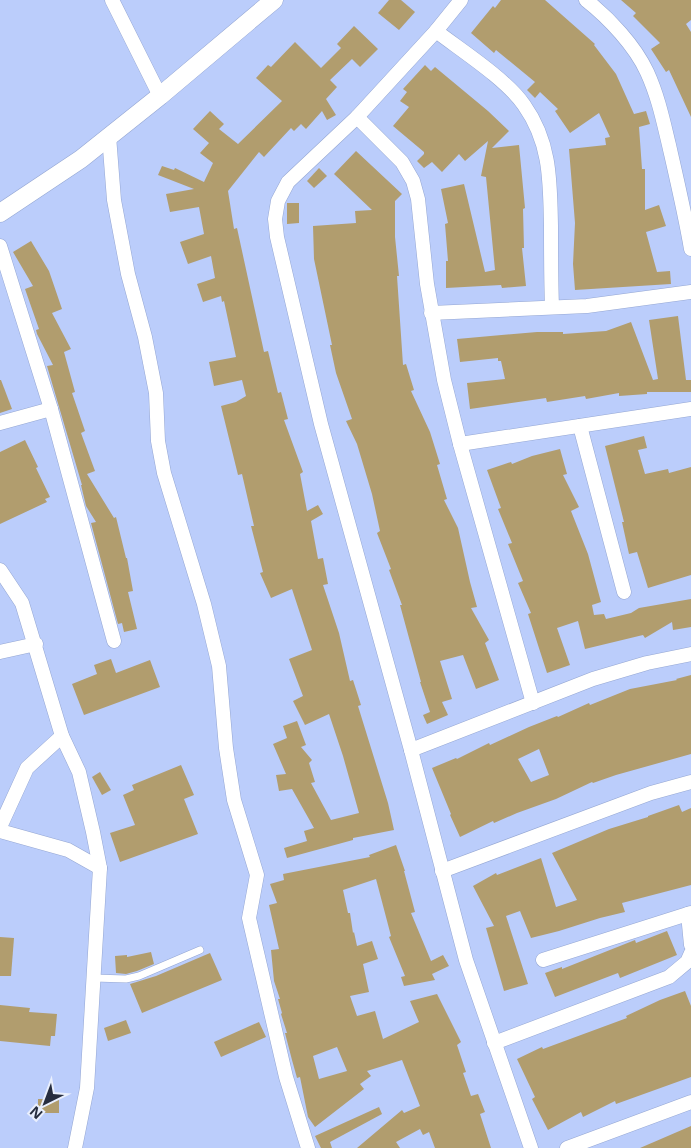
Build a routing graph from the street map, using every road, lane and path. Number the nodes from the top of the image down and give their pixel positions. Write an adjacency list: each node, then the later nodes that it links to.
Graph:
1 (112, 0): 6 (street)
2 (274, 0): 6 (street)
3 (461, 0): 5 (street)
4 (586, 0): 9 (street)
5 (436, 31): 7 (street); 14 (street)
6 (160, 96): 8 (street)
7 (358, 117): 15 (street); 29 (street)
8 (109, 136): 10 (street); 44 (street)
9 (687, 199): 12 (street)
10 (0, 213)
11 (0, 246): 16 (street)
12 (691, 249)
13 (691, 292): 14 (street)
14 (552, 307): 15 (street)
15 (431, 313): 20 (street)
16 (51, 409): 18 (street); 23 (street)
17 (691, 409): 19 (street)
18 (0, 423)
19 (580, 426): 20 (street); 22 (street)
20 (460, 444): 27 (street)
21 (0, 570): 24 (street)
22 (624, 592)
23 (114, 641)
24 (36, 644): 25 (street); 28 (street)
25 (0, 652)
26 (691, 654): 27 (street)
27 (533, 703): 29 (street)
28 (62, 736): 31 (street); 33 (street)
29 (411, 750): 34 (street)
30 (691, 782): 34 (street)
31 (0, 827)
32 (0, 831): 33 (street)
33 (100, 868): 40 (street)
34 (442, 871): 41 (street)
35 (689, 914): 36 (street); 39 (street)
36 (691, 945)
37 (200, 950): 40 (lane)
38 (691, 953): 41 (street)
39 (543, 960)
40 (94, 978): 43 (street)
41 (494, 1043): 45 (street)
42 (691, 1102): 46 (street)
43 (75, 1148)
44 (308, 1148)
45 (531, 1148)
46 (566, 1148)

